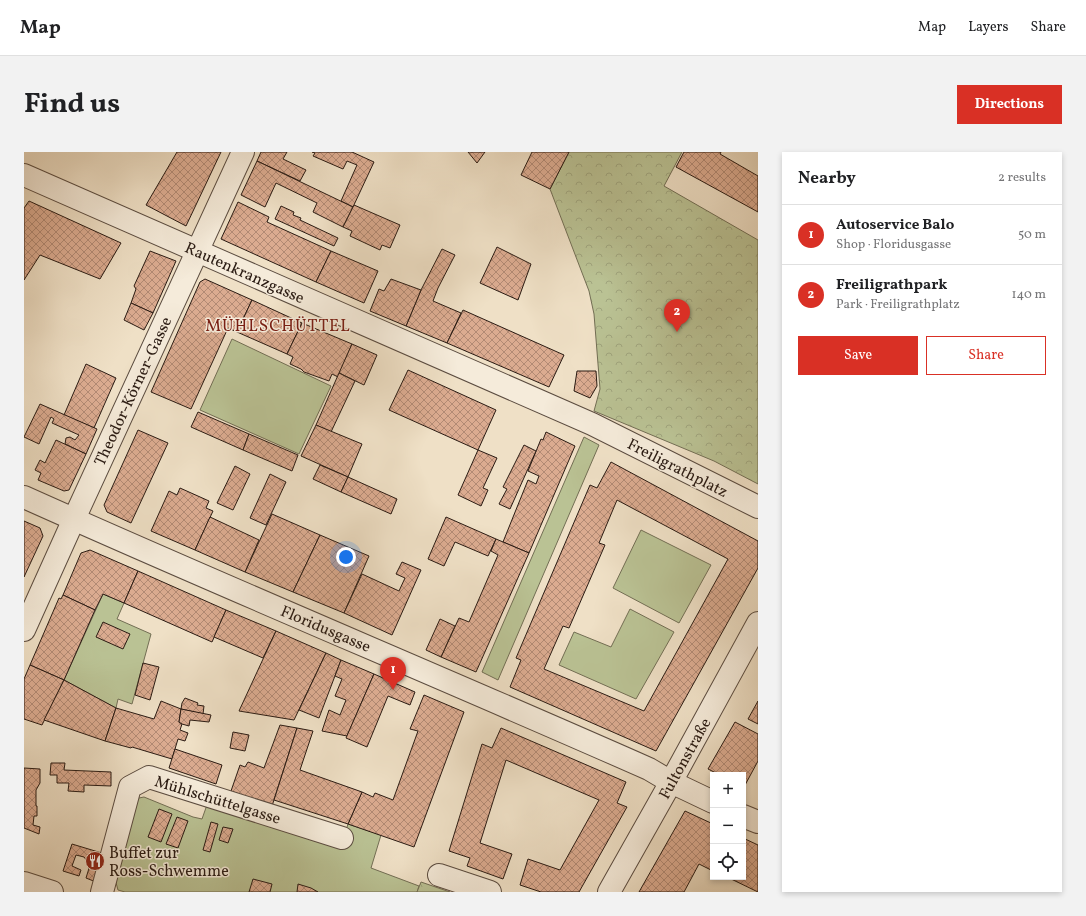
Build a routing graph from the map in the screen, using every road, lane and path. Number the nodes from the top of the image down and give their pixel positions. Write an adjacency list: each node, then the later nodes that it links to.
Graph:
1 (243, 152): 3 (street, Theodor-Körner-Gasse)
2 (24, 176): 3 (street, Rautenkranzgasse)
3 (196, 251): 4 (street, Rautenkranzgasse); 7 (street, Theodor-Körner-Gasse)
4 (598, 427): 6 (street, Freiligrathplatz)
5 (24, 497): 7 (street, Floridusgasse)
6 (758, 507)
7 (74, 519): 9 (street, Theodor-Körner-Gasse); 10 (street, Floridusgasse)
8 (758, 623): 10 (street, Fultonstraße)
9 (24, 630)
10 (671, 782): 11 (street, Floridusgasse); 20 (street, Fultonstraße)
11 (710, 801)
12 (746, 817): 13 (street)
13 (758, 822)
14 (342, 838): 18 (street, Mühlschüttelgasse)
15 (440, 875): 19 (street)
16 (24, 883): 17 (street)
17 (52, 892)
18 (102, 892)
19 (490, 892)
20 (608, 892)

